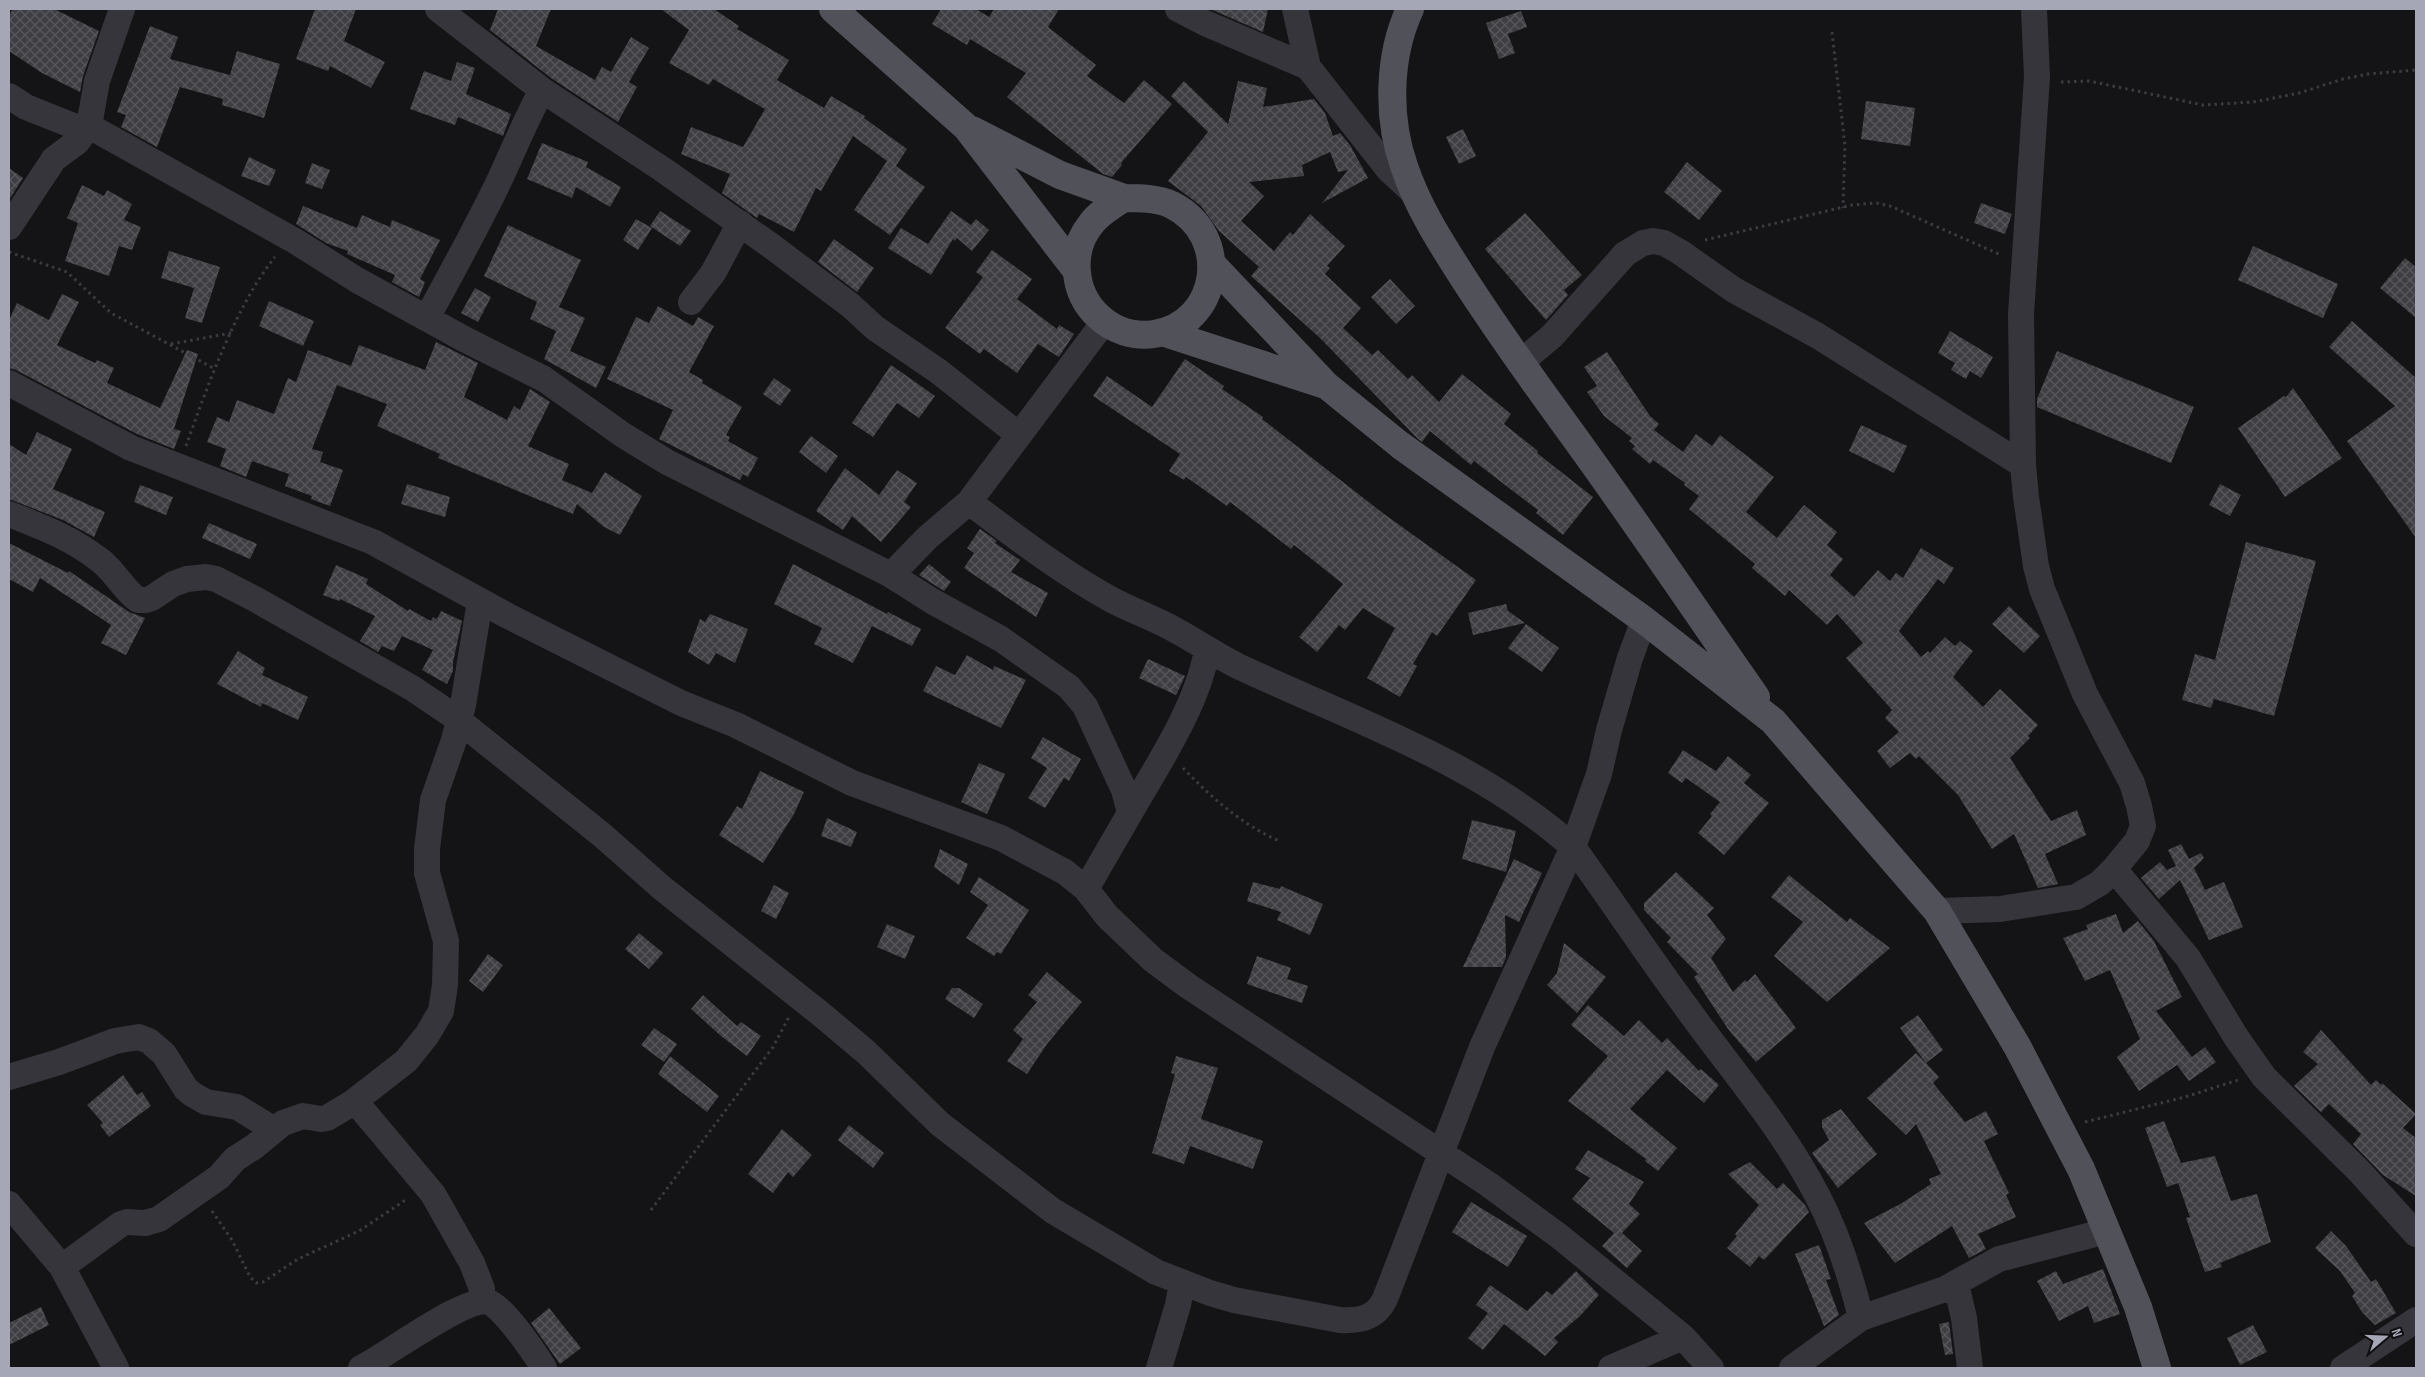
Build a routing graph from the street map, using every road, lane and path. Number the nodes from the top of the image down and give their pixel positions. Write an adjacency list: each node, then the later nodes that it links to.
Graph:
1 (122, 9): 15 (street)
2 (438, 9): 11 (street)
3 (833, 9): 14 (main road)
4 (1178, 9): 9 (street)
5 (1295, 9): 9 (street)
6 (1410, 9): 16 (main road)
7 (2034, 9): 12 (street)
8 (1832, 32): 18 (path)
9 (1308, 67): 16 (street)
10 (2416, 70): 12 (path)
11 (542, 90): 19 (street); 28 (street)
12 (2036, 91): 25 (street)
13 (9, 96): 15 (street)
14 (966, 126): 17 (main road); 26 (main road)
15 (88, 129): 20 (street); 21 (street)
16 (1414, 194): 33 (main road)
17 (1124, 198): 24 (main road); 26 (main road)
18 (1843, 208): 23 (path); 25 (path)
19 (740, 223): 27 (street); 37 (street)
20 (9, 227)
21 (295, 241): 28 (street); 31 (path)
22 (9, 252): 32 (path)
23 (1680, 252): 33 (street); 38 (street)
24 (1211, 263): 30 (main road); 36 (main road)
25 (2025, 266): 38 (street)
26 (1076, 270): 29 (main road)
27 (691, 302)
28 (427, 318): 42 (street)
29 (1104, 322): 30 (main road); 37 (street)
30 (1162, 332): 36 (main road)
31 (232, 333): 32 (path); 34 (path)
32 (171, 344): 34 (path)
33 (1520, 363): 47 (main road)
34 (215, 370): 39 (path)
35 (9, 383): 39 (street)
36 (1326, 385): 44 (main road)
37 (1019, 436): 40 (street)
38 (2023, 465): 52 (street)
39 (180, 468): 43 (street)
40 (969, 502): 42 (street); 45 (street)
41 (9, 514): 46 (street)
42 (891, 575): 49 (street)
43 (480, 601): 46 (street); 53 (street)
44 (1644, 620): 47 (main road); 51 (street)
45 (1207, 649): 48 (street); 51 (street)
46 (458, 720): 55 (street); 58 (street)
47 (1773, 721): 54 (main road)
48 (1166, 750): 49 (street); 50 (path)
49 (1130, 813): 53 (street)
50 (1279, 842)
51 (1573, 847): 61 (street); 72 (street)
52 (2114, 869): 54 (street); 56 (street)
53 (1086, 889): 61 (street)
54 (1937, 911): 59 (main road)
55 (798, 997): 65 (path); 69 (street)
56 (2258, 1069): 59 (path); 67 (street)
57 (9, 1077): 60 (street)
58 (352, 1103): 60 (street); 62 (street)
59 (2060, 1127): 66 (main road)
60 (273, 1129): 63 (street)
61 (1441, 1153): 69 (street); 74 (street)
62 (427, 1186): 63 (path); 71 (street)
63 (200, 1190): 68 (street)
64 (9, 1204): 68 (street)
65 (650, 1210)
66 (2107, 1231): 70 (street); 83 (main road)
67 (2416, 1234)
68 (62, 1266): 75 (street)
69 (1182, 1282): 78 (street)
70 (1956, 1284): 72 (street); 82 (street)
71 (481, 1301): 76 (street); 77 (street)
72 (1861, 1318): 81 (street)
73 (2416, 1320): 84 (street)
74 (1683, 1337): 79 (street); 80 (street)
75 (116, 1368)
76 (361, 1368)
77 (544, 1368)
78 (1160, 1368)
79 (1611, 1368)
80 (1711, 1368)
81 (1792, 1368)
82 (1970, 1368)
83 (2158, 1368)
84 (2343, 1368)

